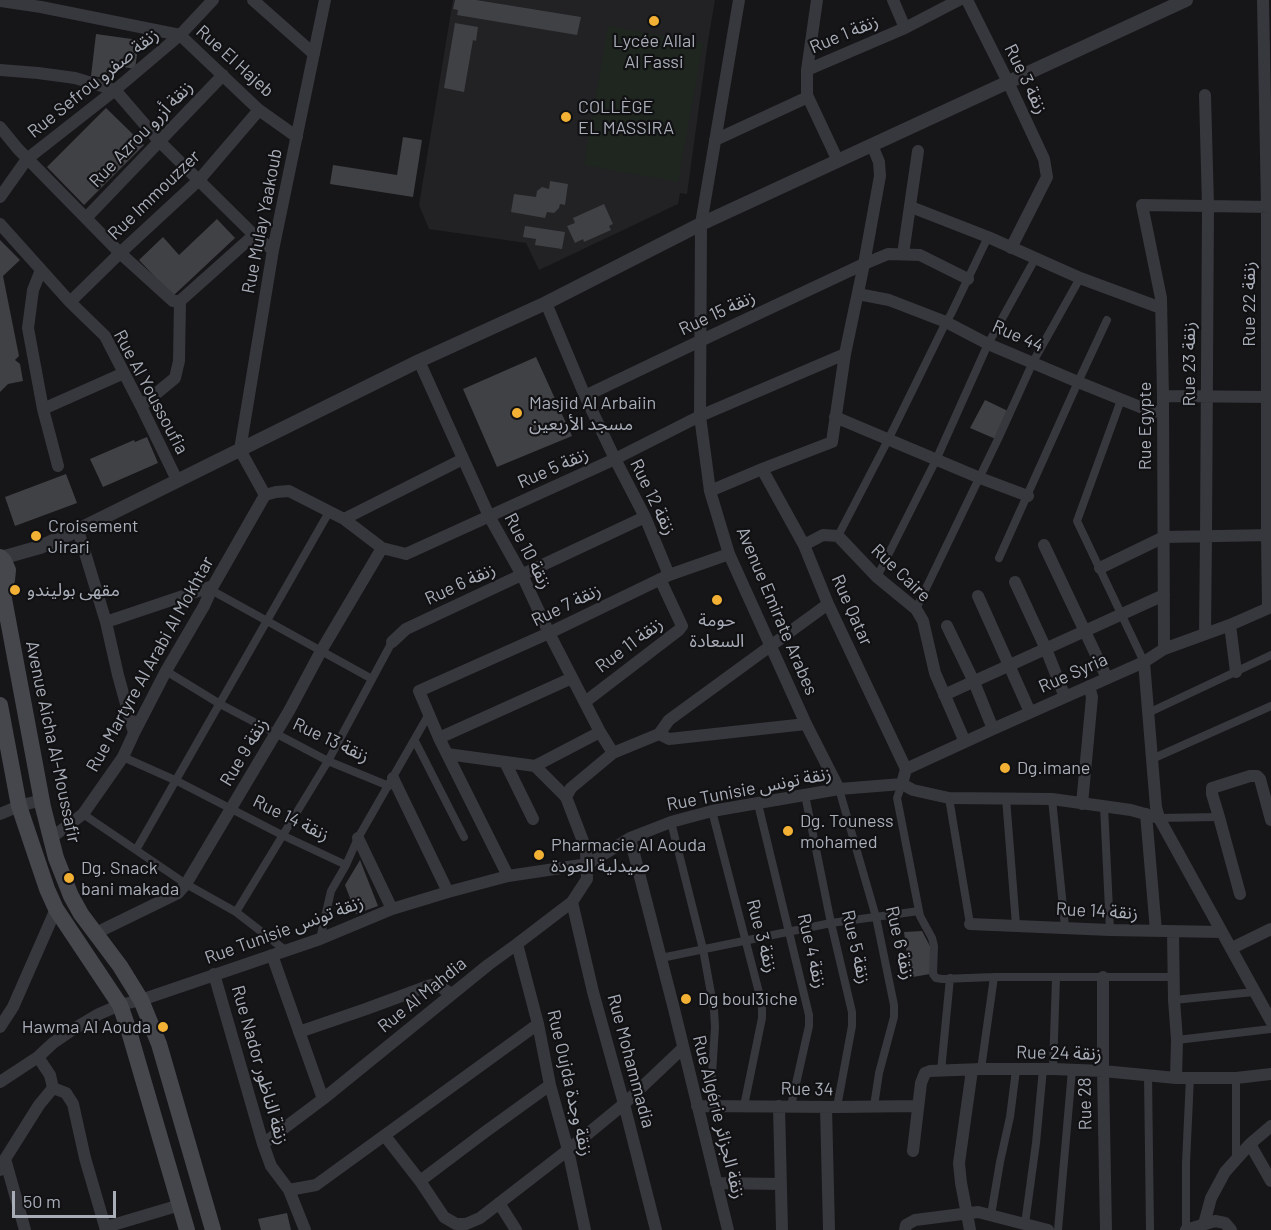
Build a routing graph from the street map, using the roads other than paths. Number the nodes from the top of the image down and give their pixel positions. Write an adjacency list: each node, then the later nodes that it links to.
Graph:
1 (213, 0): 14 (street, Rue Sefrou زنقة صفرو)
2 (253, 0): 15 (street)
3 (325, 0): 15 (street, Rue Mulay Yaakoub)
4 (739, 0): 26 (street, Avenue Emirate Arabes)
5 (817, 0): 17 (street, Rue 1 زنقة)
6 (893, 0): 13 (street)
7 (959, 0): 13 (street, Rue 1 زنقة)
8 (967, 0): 19 (street, Rue 3 زنقة)
9 (1185, 0): 19 (street)
10 (1263, 0): 36 (street, Rue 22 زنقة)
11 (0, 1): 12 (street, Rue El Hajeb)
12 (44, 4): 14 (street, Rue El Hajeb)
13 (905, 28): 17 (street, Rue 1 زنقة)
14 (180, 35): 18 (street, Rue El Hajeb); 20 (street, Rue Sefrou زنقة صفرو)
15 (314, 54): 25 (street, Rue Mulay Yaakoub)
16 (0, 70): 20 (street)
17 (807, 70): 22 (street, Rue 1 زنقة)
18 (223, 75): 23 (street, Rue El Hajeb); 27 (street, Rue Azrou زنقة أزرو)
19 (1008, 82): 28 (street); 42 (street, Rue 3 زنقة)
20 (115, 90): 27 (street); 30 (street, Rue Sefrou زنقة صفرو)
21 (1205, 95): 34 (street, Rue 23 زنقة)
22 (808, 97): 26 (street); 31 (street, Rue 1 زنقة)
23 (259, 110): 25 (street, Rue El Hajeb); 32 (street, Rue Immouzzer)
24 (0, 127): 30 (street)
25 (297, 136): 43 (street, Rue Mulay Yaakoub)
26 (716, 140): 39 (street, Avenue Emirate Arabes)
27 (159, 141): 32 (street); 37 (street, Rue Azrou زنقة أزرو)
28 (872, 145): 31 (street); 47 (street)
29 (918, 151): 35 (street)
30 (27, 159): 33 (street, Rue Sefrou زنقة صفرو); 37 (street)
31 (837, 161): 39 (street)
32 (199, 180): 40 (street); 44 (street, Rue Immouzzer)
33 (0, 197)
34 (1208, 206): 36 (street); 55 (street, Rue Egypte); 67 (street, Rue 23 زنقة)
35 (911, 207): 41 (street); 45 (street)
36 (1269, 207): 68 (street, Rue 22 زنقة)
37 (86, 218): 44 (street)
38 (0, 224): 48 (street, Rue Al Youssoufia)
39 (701, 224): 54 (street); 58 (street, Avenue Emirate Arabes)
40 (254, 235): 43 (street); 52 (street)
41 (988, 237): 42 (street); 50 (street)
42 (1011, 248): 46 (street)
43 (273, 250): 76 (street, Rue Mulay Yaakoub)
44 (120, 253): 52 (street); 53 (street, Rue Immouzzer)
45 (903, 254): 47 (street, Rue 15 زنقة); 50 (street)
46 (1035, 259): 49 (street); 59 (street)
47 (864, 264): 51 (street); 58 (street, Rue 15 زنقة)
48 (41, 270): 53 (street, Rue Al Youssoufia); 71 (street)
49 (1080, 278): 55 (street); 62 (street)
50 (968, 279): 57 (street)
51 (858, 294): 57 (street, Rue 44); 60 (street)
52 (176, 301): 70 (street)
53 (69, 302): 63 (street, Rue Al Youssoufia)
54 (546, 303): 61 (street); 65 (street, Rue 12 زنقة)
55 (1161, 309): 66 (street, Rue Egypte)
56 (1107, 320): 64 (street)
57 (946, 322): 59 (street, Rue 44); 75 (street)
58 (700, 340): 65 (street, Rue 15 زنقة); 73 (street, Avenue Emirate Arabes)
59 (988, 344): 62 (street, Rue 44); 79 (street)
60 (845, 354): 73 (street, Rue 5 زنقة); 74 (street)
61 (419, 361): 76 (street); 77 (street, Rue 10 زنقة)
62 (1033, 362): 64 (street, Rue 44); 82 (street)
63 (124, 373): 70 (street, Rue Al Youssoufia); 71 (street)
64 (1077, 382): 69 (street, Rue 44); 86 (street)
65 (585, 396): 78 (street, Rue 12 زنقة)
66 (1163, 396): 67 (street); 72 (street, Rue Egypte)
67 (1207, 397): 68 (street); 94 (street, Rue 23 زنقة)
68 (1269, 397): 92 (street, Rue 22 زنقة)
69 (1121, 400): 72 (street, Rue 44); 102 (street)
70 (141, 406): 83 (street, Rue Al Youssoufia)
71 (43, 409): 80 (street)
72 (1163, 412): 95 (street, Rue Egypte)
73 (700, 416): 78 (street, Rue 5 زنقة); 84 (street, Avenue Emirate Arabes)
74 (836, 417): 75 (street); 81 (street)
75 (888, 440): 79 (street); 93 (street)
76 (240, 450): 83 (street); 85 (street)
77 (463, 459): 88 (street, Rue 10 زنقة); 90 (street)
78 (615, 459): 88 (street, Rue 5 زنقة); 89 (street, Rue 12 زنقة)
79 (936, 460): 82 (street); 105 (street)
80 (58, 466)
81 (762, 468): 84 (street); 96 (street, Rue Qatar)
82 (980, 478): 86 (street); 113 (street)
83 (177, 480): 91 (street)
84 (710, 491): 99 (street, Avenue Emirate Arabes)
85 (265, 495): 87 (street); 107 (street, Rue Martyre Al Arabi Al Mokhtar)
86 (1028, 496): 100 (street)
87 (329, 512): 90 (street); 116 (street)
88 (489, 516): 98 (street, Rue 5 زنقة); 103 (street, Rue 10 زنقة)
89 (645, 517): 103 (street, Rue 6 زنقة); 104 (street, Rue 12 زنقة)
90 (344, 519): 98 (street)
91 (78, 530): 101 (street); 115 (street)
92 (1269, 535): 94 (street); 112 (street, Rue 22 زنقة)
93 (838, 536): 96 (street); 105 (street, Rue Caire)
94 (1206, 536): 95 (street); 121 (street, Rue 23 زنقة)
95 (1164, 537): 102 (street); 109 (street, Rue Egypte)
96 (804, 545): 111 (street, Rue Qatar)
97 (1044, 545): 119 (street)
98 (382, 548): 126 (street, Rue 9 زنقة)
99 (729, 554): 104 (street, Rue 7 زنقة); 123 (street, Avenue Emirate Arabes)
100 (999, 558)
101 (3, 562): 108 (main road)
102 (1100, 568): 114 (street)
103 (522, 574): 120 (street, Rue 10 زنقة); 122 (street, Rue 6 زنقة)
104 (664, 577): 120 (street, Rue 7 زنقة); 139 (street, Rue 11 زنقة)
105 (877, 577): 113 (street, Rue Caire)
106 (1015, 582): 124 (street)
107 (212, 588): 115 (street); 116 (street); 130 (street, Rue Martyre Al Arabi Al Mokhtar)
108 (1, 589): 172 (main road, Avenue Aicha Al-Moussafir)
109 (1164, 595): 114 (street); 125 (street, Rue Egypte)
110 (978, 596): 129 (street)
111 (828, 604): 123 (street); 162 (street, Rue Qatar)
112 (1270, 608): 117 (street, Rue Syria)
113 (916, 609): 137 (street, Rue Caire)
114 (1122, 614): 119 (street); 128 (street)
115 (106, 622): 149 (street)
116 (266, 622): 126 (street); 140 (street)
117 (1230, 625): 121 (street, Rue Syria); 131 (street)
118 (947, 626): 135 (street)
119 (1084, 631): 124 (street); 133 (street)
120 (549, 633): 132 (street, Rue 10 زنقة); 145 (street, Rue 7 زنقة)
121 (1205, 634): 125 (street, Rue Syria)
122 (392, 642): 134 (street)
123 (772, 645): 146 (street, Avenue Emirate Arabes); 151 (street)
124 (1046, 649): 129 (street); 138 (street)
125 (1164, 649): 128 (street, Rue Syria)
126 (321, 651): 134 (street); 150 (street, Rue 9 زنقة)
127 (1271, 656): 131 (street)
128 (1144, 662): 133 (street, Rue Syria); 144 (street)
129 (1009, 666): 135 (street); 143 (street)
130 (166, 671): 140 (street, Rue 13 زنقة); 149 (street, Rue Martyre Al Arabi Al Mokhtar)
131 (1236, 672): 144 (street)
132 (572, 678): 139 (street, Rue 10 زنقة); 152 (street)
133 (1107, 678): 136 (street, Rue Syria)
134 (372, 679): 159 (street)
135 (974, 682): 137 (street); 147 (street)
136 (1089, 686): 138 (street, Rue Syria); 174 (street)
137 (944, 695): 154 (street, Rue Caire)
138 (1065, 697): 143 (street, Rue Syria)
139 (585, 702): 148 (street, Rue 10 زنقة)
140 (220, 704): 150 (street, Rue 13 زنقة); 163 (street)
141 (0, 705): 175 (main road)
142 (1271, 706): 158 (street)
143 (1030, 712): 147 (street, Rue Syria)
144 (1148, 713): 158 (street)
145 (429, 714): 152 (street); 153 (street)
146 (806, 724): 151 (street); 166 (street, Avenue Emirate Arabes)
147 (993, 729): 154 (street, Rue Syria)
148 (600, 732): 155 (street, Rue 10 زنقة); 161 (street)
149 (134, 733): 157 (street, Rue Martyre Al Arabi Al Mokhtar)
150 (276, 733): 159 (street, Rue 13 زنقة); 177 (street, Rue 9 زنقة)
151 (659, 734): 155 (street)
152 (439, 738): 156 (street)
153 (415, 741): 164 (street); 188 (street)
154 (965, 742): 162 (street, Rue Syria)
155 (613, 753): 168 (street)
156 (447, 754): 160 (street); 195 (street)
157 (123, 757): 163 (street, Rue 14 زنقة); 180 (street, Rue Martyre Al Arabi Al Mokhtar)
158 (1152, 759): 184 (street)
159 (328, 761): 164 (street, Rue 13 زنقة); 187 (street)
160 (505, 762): 161 (street); 185 (street)
161 (535, 766): 168 (street)
162 (906, 769): 165 (street)
163 (177, 781): 177 (street, Rue 14 زنقة); 192 (street)
164 (391, 782): 190 (street); 197 (street)
165 (902, 784): 166 (street, Rue Tunisie زنقة تونس); 169 (street, Rue Tunisie زنقة تونس); 202 (street)
166 (839, 789): 167 (street, Rue Tunisie زنقة تونس); 204 (street, Rue 6 زنقة)
167 (805, 795): 173 (street, Rue Tunisie زنقة تونس); 205 (street, Rue 5 زنقة)
168 (566, 797): 193 (street)
169 (949, 798): 170 (street, Rue Tunisie زنقة تونس); 206 (street)
170 (1006, 798): 171 (street, Rue Tunisie زنقة تونس); 207 (street)
171 (1052, 799): 174 (street, Rue Tunisie زنقة تونس); 208 (street)
172 (42, 800): 175 (street); 189 (main road, Avenue Aicha Al-Moussafir)
173 (758, 804): 178 (street, Rue Tunisie زنقة تونس); 212 (street, Rue 4 زنقة)
174 (1082, 804): 176 (street, Rue Tunisie زنقة تونس)
175 (19, 806): 179 (street); 200 (main road)
176 (1104, 806): 181 (street, Rue Tunisie زنقة تونس); 210 (street)
177 (231, 809): 187 (street, Rue 14 زنقة); 196 (street, Rue 9 زنقة)
178 (712, 812): 186 (street, Rue Tunisie زنقة تونس); 217 (street, Rue 3 زنقة)
179 (0, 814)
180 (83, 814): 189 (street, Rue Martyre Al Arabi Al Mokhtar); 192 (street)
181 (1146, 814): 184 (street, Rue Tunisie زنقة تونس); 211 (street)
182 (1270, 815): 183 (street)
183 (1219, 817): 184 (street); 198 (street)
184 (1159, 818): 214 (street)
185 (533, 819)
186 (671, 822): 191 (street, Rue Tunisie زنقة تونس); 220 (street)
187 (282, 835): 194 (street, Rue 14 زنقة); 203 (street)
188 (464, 837)
189 (51, 838): 215 (main road, Avenue Aicha Al-Moussafir)
190 (358, 838): 194 (street); 201 (street)
191 (630, 838): 193 (street, Rue Tunisie زنقة تونس); 223 (street, Rue Algérie زنقة الجزائر)
192 (136, 850): 196 (street)
193 (588, 864): 195 (street, Rue Tunisie زنقة تونس); 199 (street, Rue Al Mahdia)
194 (346, 865): 216 (street)
195 (508, 876): 197 (street, Rue Tunisie زنقة تونس)
196 (186, 884): 203 (street); 215 (street, Rue 9 زنقة)
197 (448, 892): 201 (street, Rue Tunisie زنقة تونس)
198 (1240, 894)
199 (572, 902): 218 (street, Rue Al Mahdia); 259 (street, Rue Mohammadia)
200 (56, 909): 234 (main road); 238 (street)
201 (392, 909): 216 (street, Rue Tunisie زنقة تونس)
202 (919, 911): 204 (street); 229 (street)
203 (236, 912): 221 (street)
204 (876, 916): 205 (street); 264 (street, Rue 6 زنقة)
205 (831, 923): 212 (street); 266 (street, Rue 5 زنقة)
206 (970, 924): 207 (street, Rue 14 زنقة)
207 (1016, 925): 208 (street, Rue 14 زنقة)
208 (1065, 927): 210 (street, Rue 14 زنقة)
209 (1271, 929): 219 (street)
210 (1110, 930): 211 (street, Rue 14 زنقة)
211 (1156, 931): 213 (street, Rue 14 زنقة)
212 (790, 932): 217 (street); 263 (street, Rue 4 زنقة)
213 (1173, 932): 214 (street, Rue 14 زنقة); 228 (street)
214 (1222, 932): 219 (street)
215 (96, 933): 232 (main road, Avenue Aicha Al-Moussafir)
216 (320, 939): 221 (street, Rue Tunisie زنقة تونس)
217 (744, 941): 220 (street); 262 (street, Rue 3 زنقة)
218 (518, 944): 231 (street, Rue Al Mahdia); 237 (street, Rue Oujda زنقة وجدة)
219 (1232, 948): 230 (street)
220 (703, 949): 223 (street); 261 (street)
221 (285, 950): 222 (street, Rue Tunisie زنقة تونس)
222 (272, 955): 224 (street, Rue Tunisie زنقة تونس); 240 (street)
223 (661, 958): 242 (street, Rue Algérie زنقة الجزائر)
224 (214, 974): 232 (street, Rue Tunisie زنقة تونس); 269 (street, Rue Nador زنقة الناظور)
225 (994, 976): 226 (street); 229 (street); 245 (street)
226 (1056, 976): 227 (street); 244 (street)
227 (1103, 977): 228 (street); 249 (street, Rue 28)
228 (1174, 977): 233 (street)
229 (950, 978): 248 (street)
230 (1254, 992): 233 (street); 235 (street)
231 (451, 994): 240 (street); 258 (street, Rue Al Mahdia)
232 (141, 1000): 234 (street, Rue Tunisie زنقة تونس); 289 (main road, Avenue Aicha Al-Moussafir)
233 (1174, 1000): 241 (street)
234 (120, 1005): 243 (street, Rue Tunisie زنقة تونس); 281 (main road)
235 (1267, 1006): 236 (street)
236 (1271, 1022)
237 (538, 1024): 256 (street, Rue Oujda زنقة وجدة); 268 (street)
238 (0, 1027)
239 (1271, 1029): 241 (street)
240 (299, 1032): 258 (street)
241 (1177, 1040): 252 (street)
242 (683, 1048): 259 (street); 260 (street, Rue Algérie زنقة الجزائر)
243 (38, 1057): 255 (street, Rue Tunisie زنقة تونس); 257 (street)
244 (1048, 1069): 246 (street, Rue 24 زنقة); 247 (street, Rue 24 زنقة); 284 (street)
245 (977, 1070): 246 (street, Rue 24 زنقة); 248 (street, Rue 24 زنقة); 282 (street)
246 (1016, 1070): 283 (street)
247 (1072, 1070): 249 (street, Rue 24 زنقة); 300 (street)
248 (941, 1071): 265 (street)
249 (1102, 1071): 251 (street, Rue 24 زنقة); 301 (street, Rue 28)
250 (1271, 1074): 254 (street, Rue 24 زنقة)
251 (1148, 1075): 252 (street, Rue 24 زنقة); 302 (street)
252 (1176, 1077): 253 (street, Rue 24 زنقة)
253 (1190, 1077): 254 (street, Rue 24 زنقة); 303 (street)
254 (1236, 1078): 273 (street)
255 (0, 1082)
256 (550, 1085): 271 (street, Rue Oujda زنقة وجدة); 275 (street)
257 (53, 1088): 274 (street); 286 (street)
258 (323, 1099): 269 (street, Rue Al Mahdia)
259 (624, 1104): 271 (street); 293 (street, Rue Mohammadia)
260 (697, 1106): 261 (street, Rue 34); 277 (street, Rue Algérie زنقة الجزائر)
261 (710, 1106): 262 (street, Rue 34)
262 (744, 1106): 263 (street, Rue 34)
263 (785, 1106): 266 (street, Rue 34); 278 (street)
264 (874, 1106): 265 (street, Rue 34); 266 (street, Rue 34)
265 (917, 1106): 272 (street)
266 (832, 1107): 296 (street)
267 (1271, 1126): 270 (street)
268 (385, 1136): 275 (street); 279 (street)
269 (263, 1144): 279 (street, Rue Nador زنقة الناظور)
270 (1250, 1144): 273 (street); 276 (street)
271 (568, 1150): 280 (street); 292 (street, Rue Oujda زنقة وجدة)
272 (913, 1151)
273 (1236, 1159): 285 (street)
274 (3, 1164): 287 (street)
275 (420, 1181): 280 (street)
276 (1271, 1181)
277 (716, 1183): 278 (street); 294 (street, Rue Algérie زنقة الجزائر)
278 (781, 1184): 295 (street)
279 (289, 1190): 290 (street, Rue Nador زنقة الناظور)
280 (499, 1203): 291 (street)
281 (180, 1205): 286 (street); 288 (main road)
282 (967, 1213): 283 (street); 297 (street); 298 (street)
283 (991, 1215): 284 (street)
284 (1024, 1224): 299 (street)
285 (1204, 1224): 303 (street); 304 (street)
286 (106, 1229)
287 (25, 1230)
288 (188, 1230)
289 (213, 1230)
290 (305, 1230)
291 (516, 1230)
292 (585, 1230)
293 (656, 1230)
294 (728, 1230)
295 (782, 1230)
296 (829, 1230)
297 (905, 1230)
298 (970, 1230)
299 (1048, 1230)
300 (1058, 1230)
301 (1106, 1230)
302 (1150, 1230)
303 (1186, 1230)
304 (1231, 1230)

